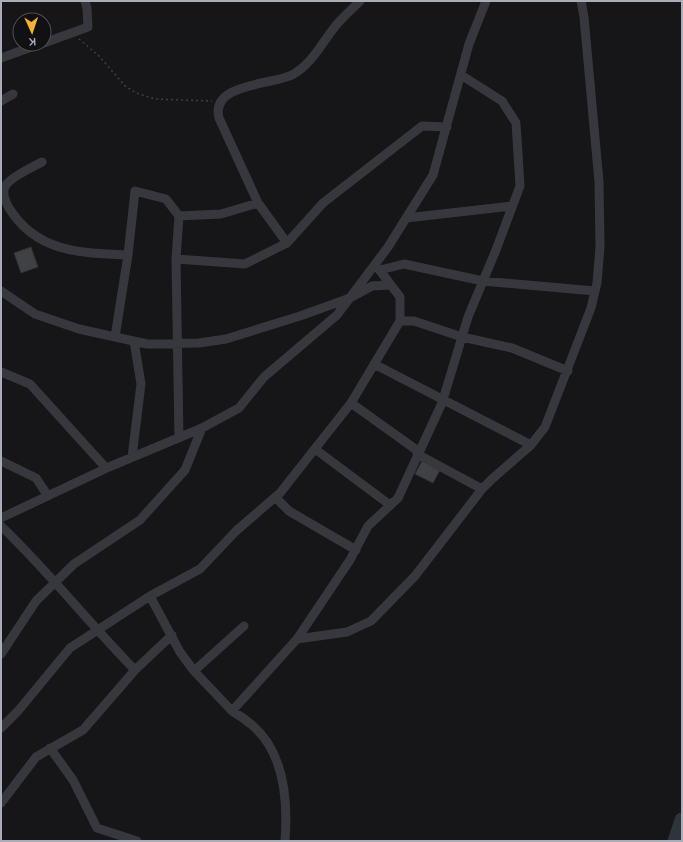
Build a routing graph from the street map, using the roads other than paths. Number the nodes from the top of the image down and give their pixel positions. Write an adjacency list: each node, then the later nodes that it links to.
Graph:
1 (85, 1): 5 (street)
2 (360, 1): 13 (street)
3 (486, 1): 8 (street)
4 (581, 1): 24 (street)
5 (52, 40)
6 (18, 52): 7 (street)
7 (1, 58)
8 (460, 75): 11 (street); 14 (street)
9 (13, 94): 10 (street)
10 (1, 101)
11 (447, 128): 16 (street); 17 (street)
12 (42, 162): 18 (street)
13 (258, 203): 15 (street); 17 (street)
14 (512, 206): 16 (street); 21 (street)
15 (179, 216): 18 (street); 19 (street)
16 (406, 218): 20 (street)
17 (288, 243): 19 (street)
18 (128, 255): 27 (street)
19 (176, 259): 30 (street)
20 (378, 267): 21 (street); 22 (street); 25 (street)
21 (483, 281): 24 (street); 28 (street)
22 (391, 285): 25 (street); 26 (street)
23 (1, 291): 27 (street)
24 (595, 292): 32 (street)
25 (350, 298): 30 (street); 36 (street)
26 (400, 321): 28 (street); 31 (street)
27 (115, 337): 29 (street)
28 (462, 337): 32 (street); 34 (street)
29 (134, 341): 30 (street); 41 (street)
30 (177, 343): 37 (street)
31 (374, 364): 34 (street); 35 (street)
32 (568, 371): 38 (street)
33 (2, 374): 43 (street)
34 (443, 399): 38 (street); 40 (street)
35 (351, 403): 39 (street); 40 (street)
36 (202, 428): 37 (street); 51 (street)
37 (179, 438): 41 (street)
38 (531, 445): 44 (street)
39 (315, 449): 46 (street); 47 (street)
40 (418, 453): 44 (street); 47 (street)
41 (132, 457): 43 (street)
42 (1, 461): 45 (street)
43 (106, 468): 45 (street)
44 (482, 489): 56 (street)
45 (48, 496): 48 (street)
46 (276, 497): 50 (street); 52 (street)
47 (390, 505): 50 (street)
48 (1, 518)
49 (1, 526): 51 (street)
50 (356, 550): 56 (street)
51 (56, 581): 54 (street); 57 (street)
52 (150, 596): 54 (street); 55 (street)
53 (244, 626): 59 (street)
54 (97, 631): 58 (street); 61 (street)
55 (172, 635): 58 (street); 59 (street)
56 (297, 638): 60 (street)
57 (1, 654)
58 (135, 670): 62 (street)
59 (194, 671): 60 (street)
60 (232, 711): 65 (street)
61 (1, 728)
62 (50, 748): 63 (street); 64 (street)
63 (1, 803)
64 (137, 841)
65 (285, 841)

